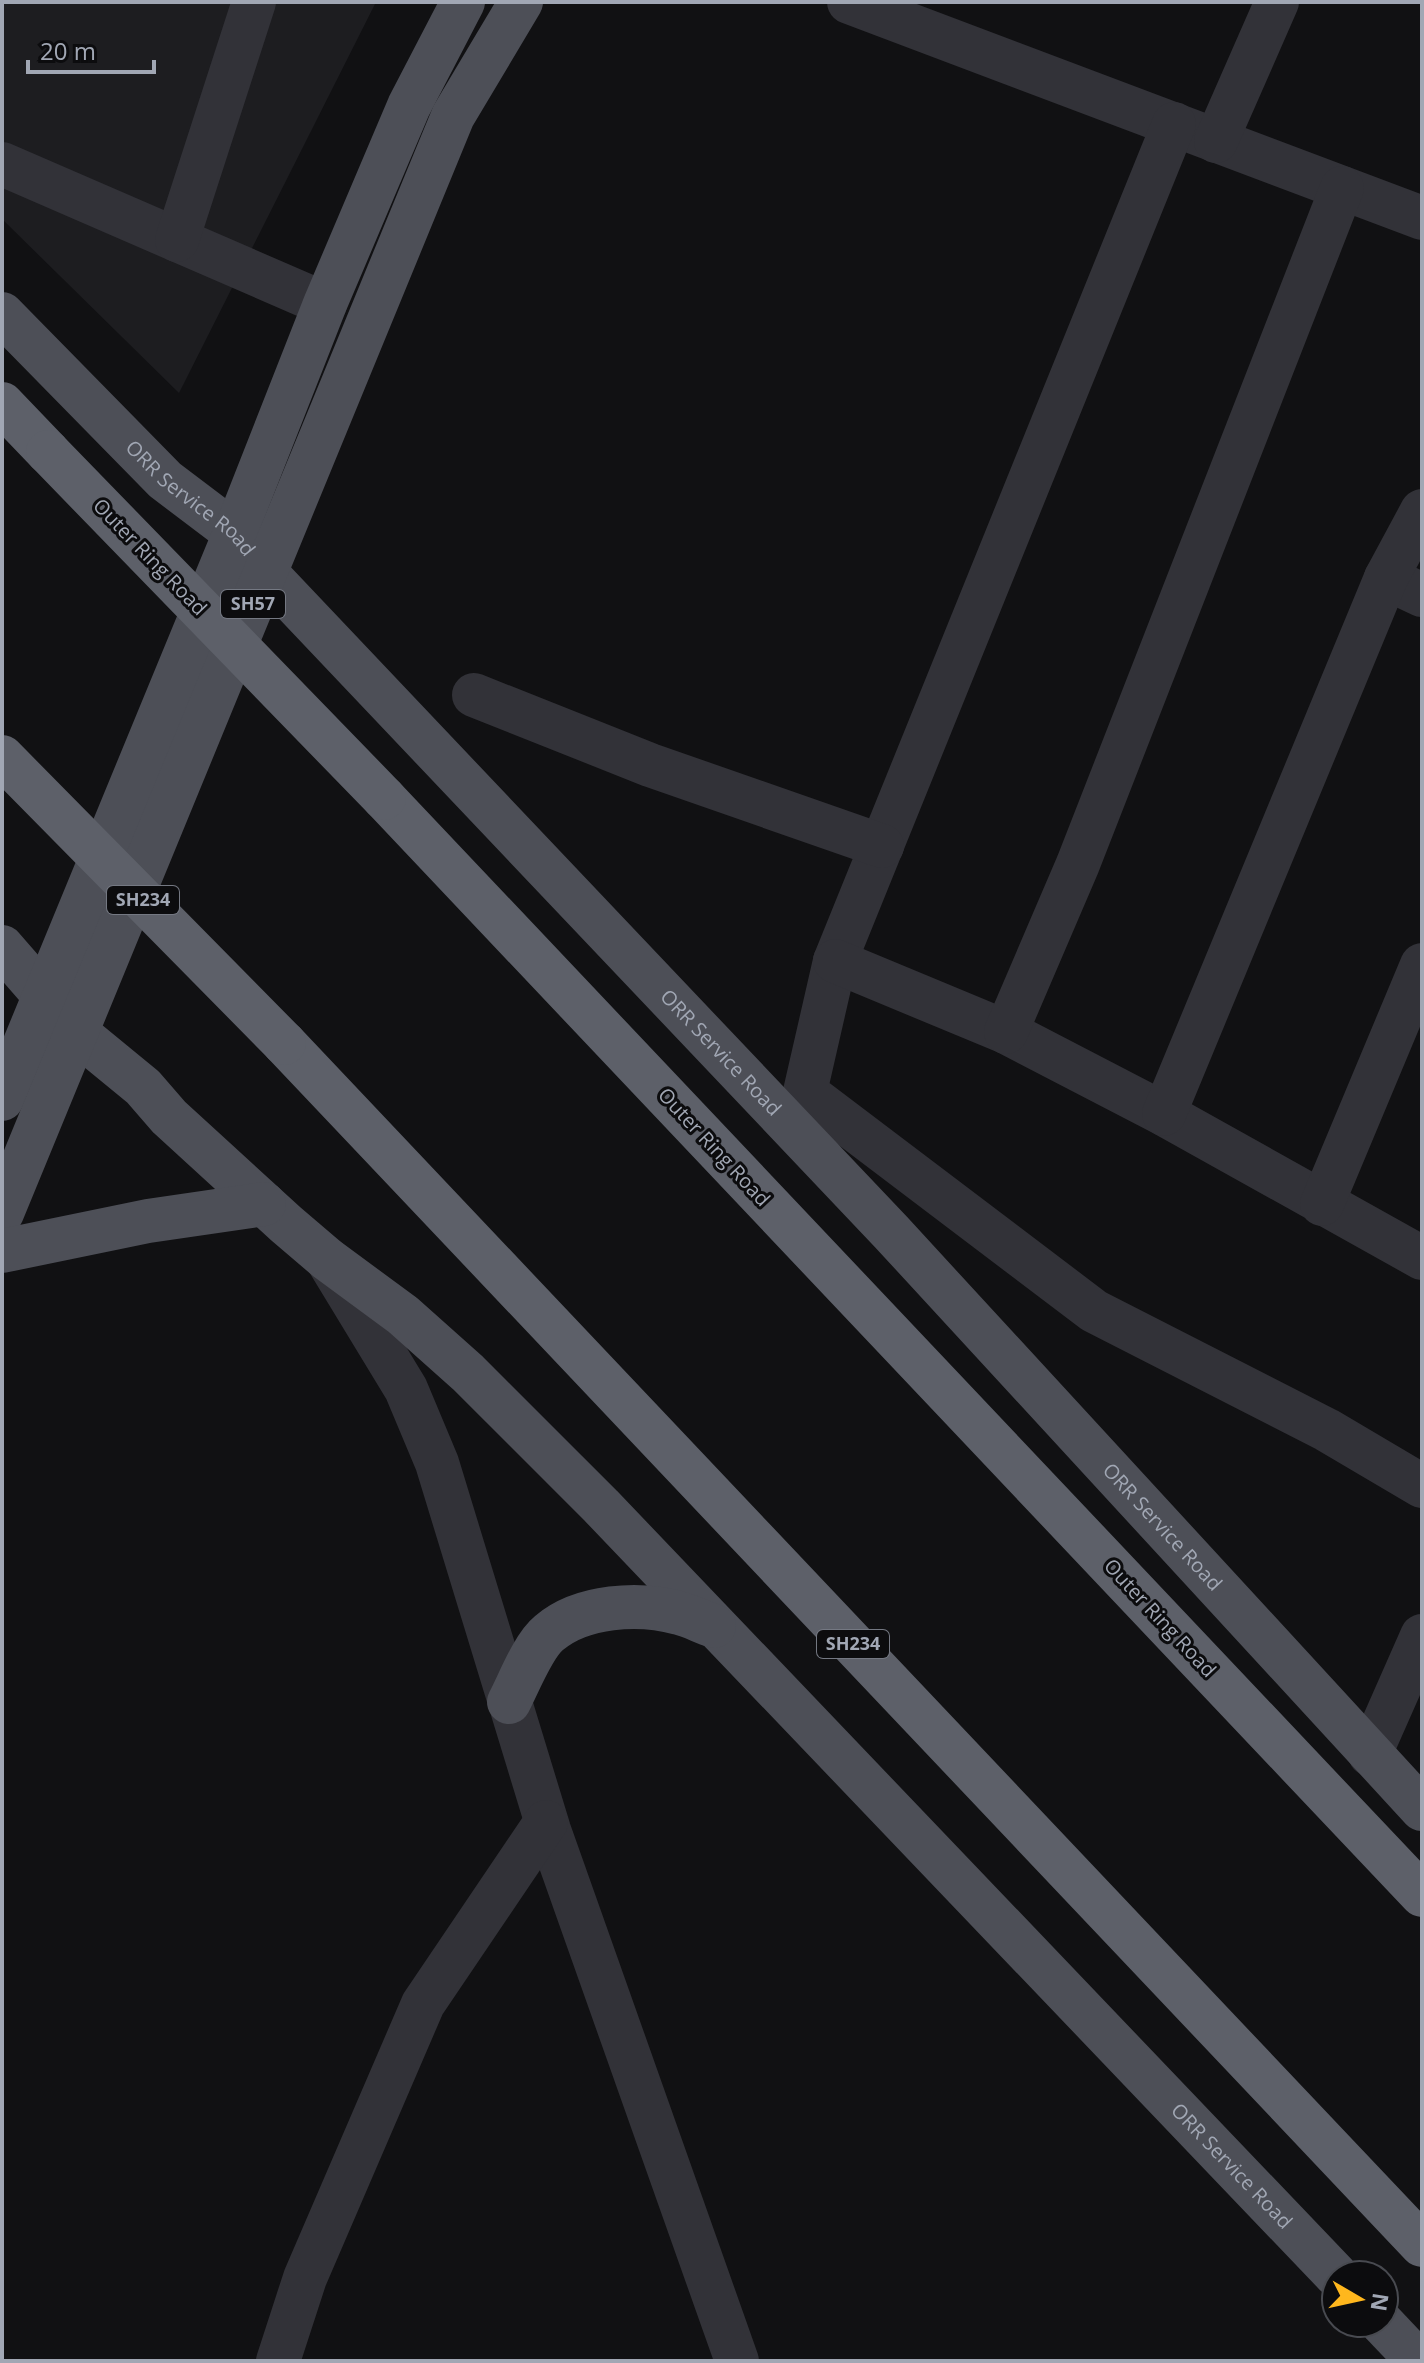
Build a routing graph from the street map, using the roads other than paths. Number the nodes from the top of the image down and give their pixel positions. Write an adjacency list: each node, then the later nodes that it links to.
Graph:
1 (254, 2): 11 (street)
2 (463, 2): 12 (main road, SH57)
3 (521, 2): 17 (main road, SH57)
4 (849, 2): 6 (street)
5 (1277, 2): 7 (street)
6 (1174, 124): 7 (street); 21 (street)
7 (1216, 141): 9 (street)
8 (2, 164): 11 (street)
9 (1342, 188): 10 (street); 27 (street)
10 (1422, 218)
11 (177, 240): 12 (street)
12 (325, 304): 16 (main road, SH57)
13 (2, 314): 16 (main road, ORR Service Road)
14 (2, 404): 44 (highway, Outer Ring Road, bridge)
15 (1422, 511): 18 (street)
16 (235, 533): 17 (main road, ORR Service Road); 25 (main road, SH57)
17 (266, 573): 26 (main road, SH57); 41 (main road, ORR Service Road)
18 (1404, 586): 29 (street)
19 (474, 695): 21 (street)
20 (2, 757): 45 (highway, SH234, bridge)
21 (882, 846): 23 (street)
22 (2, 947): 25 (main road, ORR Service Road)
23 (835, 961): 27 (street); 36 (street)
24 (1422, 965): 31 (street)
25 (44, 993): 26 (main road, ORR Service Road); 28 (main road, SH57)
26 (76, 1032): 30 (main road, ORR Service Road); 32 (main road, SH57)
27 (1006, 1032): 29 (street)
28 (2, 1099)
29 (1164, 1114): 31 (street)
30 (264, 1204): 33 (main road); 35 (main road, ORR Service Road)
31 (1322, 1204): 34 (street)
32 (2, 1213)
33 (2, 1251)
34 (1422, 1258)
35 (327, 1259): 37 (main road, ORR Service Road); 40 (street)
36 (1422, 1486)
37 (716, 1627): 40 (main road); 46 (main road, ORR Service Road)
38 (1422, 1636): 39 (street)
39 (1409, 1698): 41 (street)
40 (509, 1702): 43 (street)
41 (1370, 1754): 42 (main road, ORR Service Road)
42 (1422, 1809)
43 (546, 1822): 48 (street); 49 (street)
44 (1422, 1895)
45 (1422, 2245)
46 (1321, 2259)
47 (1397, 2339): 50 (main road)
48 (278, 2361)
49 (737, 2361)
50 (1418, 2361)

